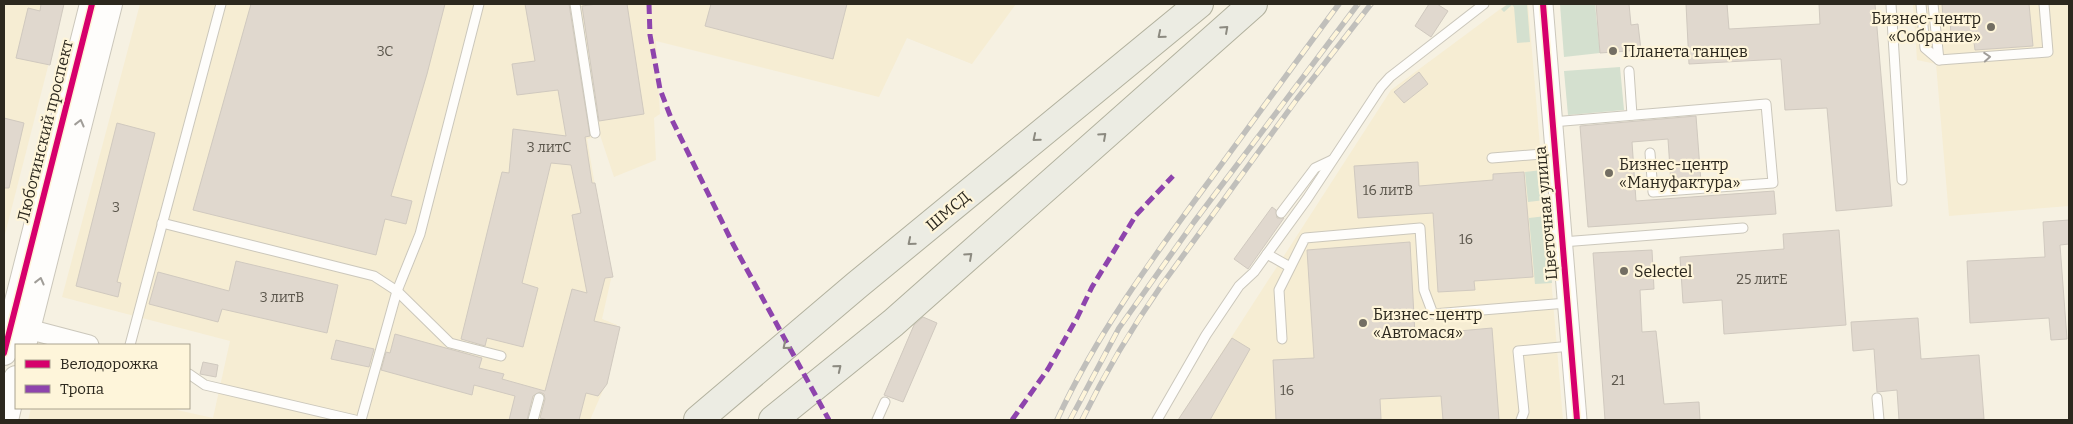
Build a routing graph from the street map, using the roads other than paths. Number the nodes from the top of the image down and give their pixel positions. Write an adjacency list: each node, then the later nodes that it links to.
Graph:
1 (92, 4): 31 (street, Люботинский проспект)
2 (110, 4): 34 (street, Люботинский проспект, one-way to 2)
3 (221, 4): 25 (lane)
4 (479, 4): 30 (lane)
5 (575, 4): 18 (lane)
6 (1199, 4): 48 (main road, ШМСД, one-way to 48)
7 (1253, 4): 49 (main road, one-way to 7)
8 (1484, 4): 22 (lane)
9 (1543, 4): 17 (street, Цветочная улица)
10 (1891, 4): 23 (lane)
11 (1921, 4): 14 (lane)
12 (1933, 4): 14 (lane)
13 (2044, 4): 14 (lane, one-way to 13)
14 (1939, 60)
15 (1629, 71): 16 (lane)
16 (1632, 115): 17 (lane); 20 (lane)
17 (1552, 122): 19 (street, Цветочная улица)
18 (595, 133)
19 (1554, 153): 21 (lane); 27 (street, Цветочная улица)
20 (1650, 153)
21 (1492, 158)
22 (1332, 160): 24 (lane); 28 (lane)
23 (1902, 180)
24 (1281, 213)
25 (162, 223): 30 (lane); 36 (lane)
26 (1743, 228): 27 (lane)
27 (1562, 242): 32 (street, Цветочная улица)
28 (1267, 254): 29 (lane); 51 (lane)
29 (1290, 267): 32 (lane); 33 (lane)
30 (396, 291): 38 (lane); 46 (lane)
31 (10, 303): 34 (street, Люботинский проспект)
32 (1567, 303): 37 (street, Цветочная улица)
33 (1282, 339)
34 (13, 342): 35 (street)
35 (64, 344)
36 (130, 344)
37 (1571, 346): 52 (lane); 53 (street, Цветочная улица)
38 (501, 356)
39 (190, 375): 45 (lane)
40 (15, 382): 44 (street)
41 (538, 398): 47 (lane)
42 (1877, 398): 54 (lane)
43 (885, 402): 50 (lane)
44 (6, 420)
45 (355, 420)
46 (361, 420)
47 (533, 420)
48 (698, 420)
49 (773, 420)
50 (877, 420)
51 (1157, 420)
52 (1521, 420)
53 (1577, 420)
54 (1879, 420)

